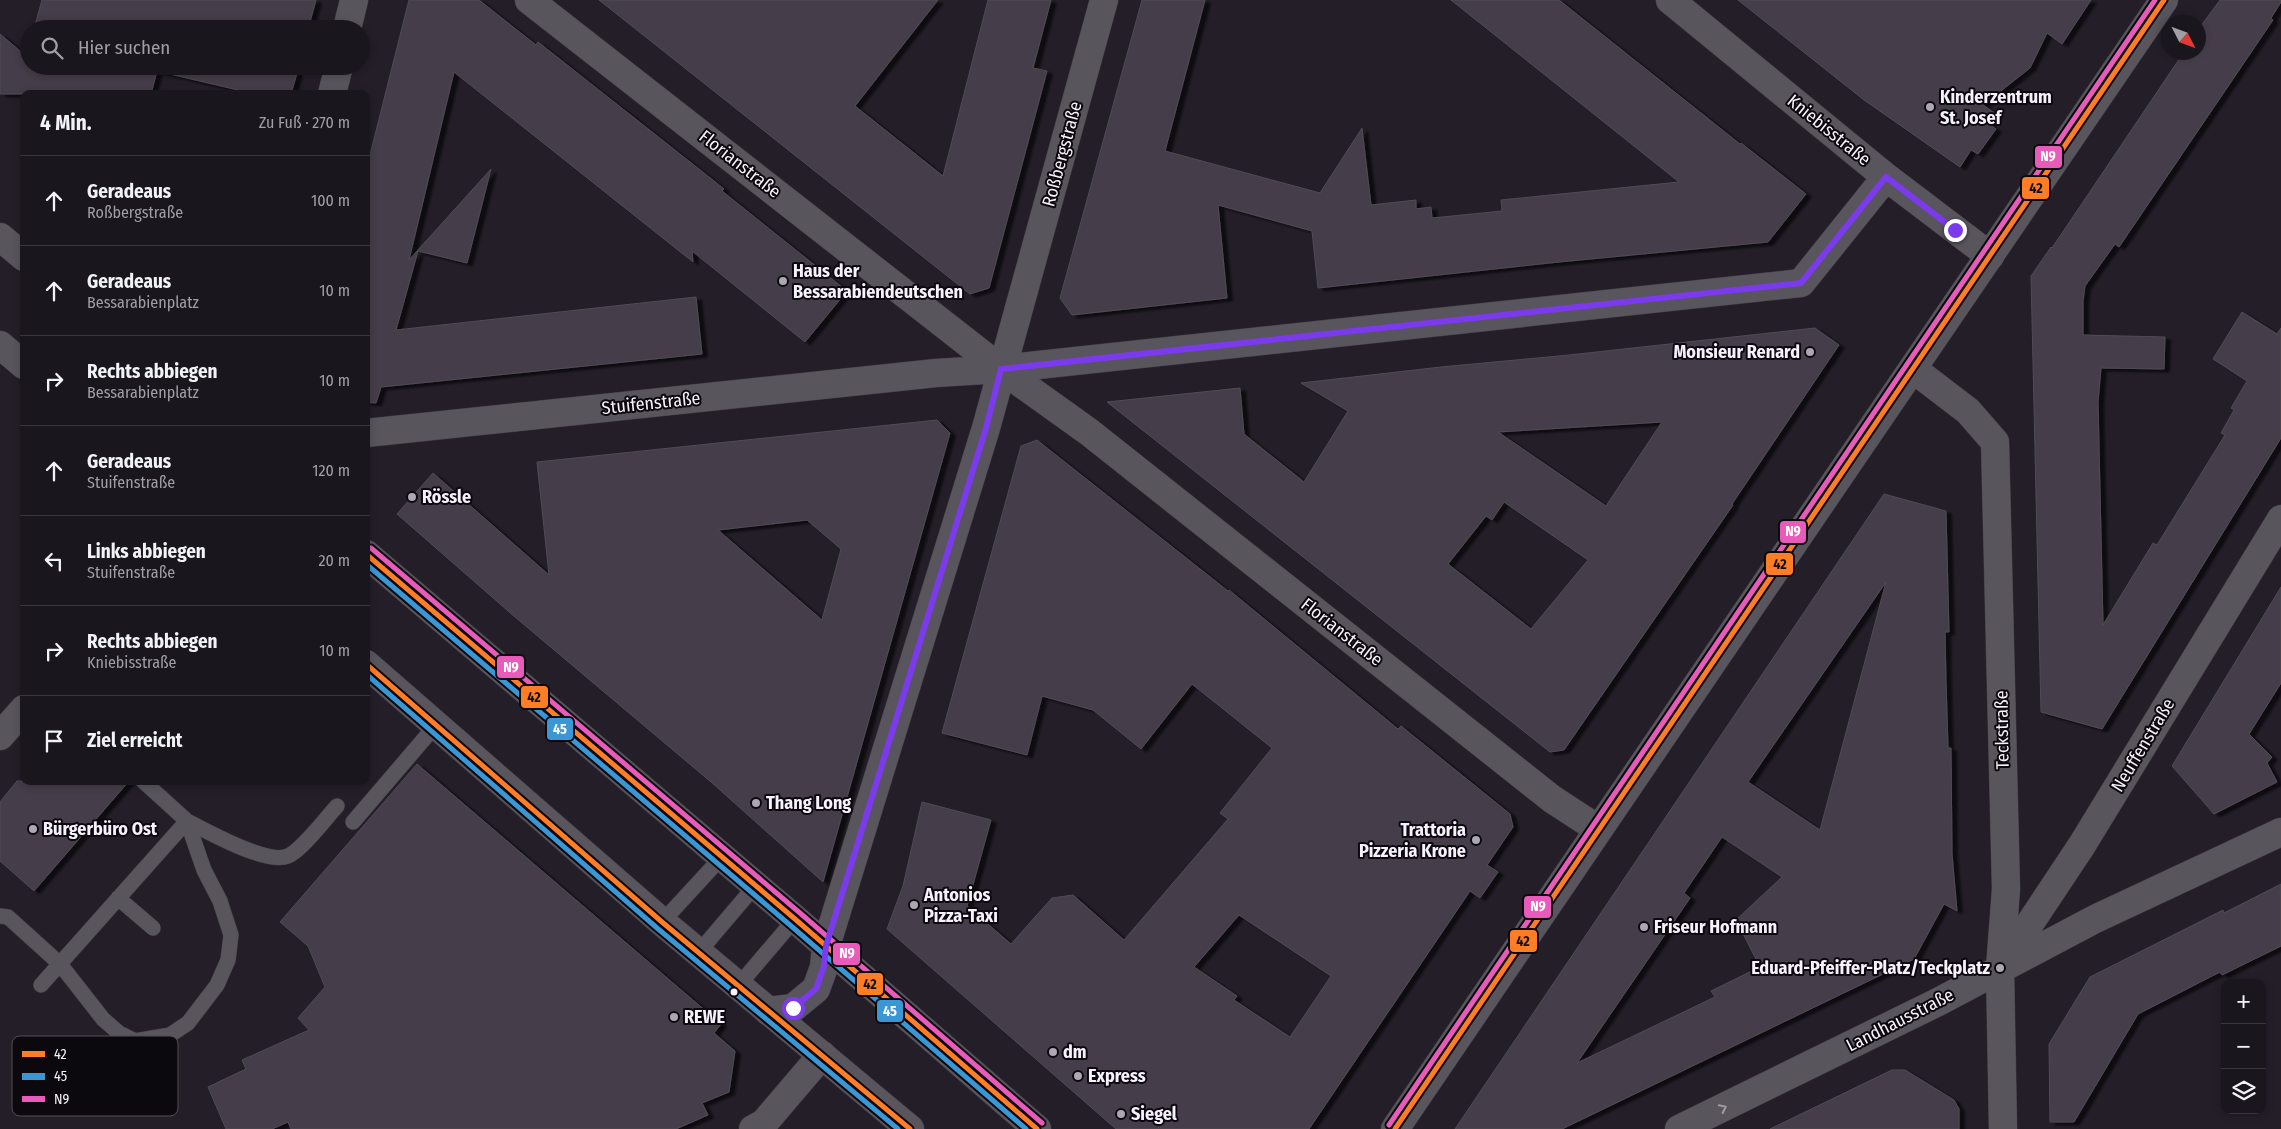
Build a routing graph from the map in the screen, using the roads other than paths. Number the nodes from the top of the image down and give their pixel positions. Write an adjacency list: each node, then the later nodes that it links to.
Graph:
1 (354, 0): 6 (street)
2 (529, 0): 15 (street, Florianstraße)
3 (1104, 0): 15 (street, Roßbergstraße)
4 (1670, 0): 9 (street, Kniebisstraße)
5 (2164, 0): 12 (street)
6 (350, 20)
7 (336, 75): 8 (street)
8 (333, 90)
9 (1886, 177): 12 (street, Kniebisstraße); 15 (street, Stuifenstraße)
10 (0, 237): 11 (street)
11 (20, 254)
12 (1990, 256): 16 (street)
13 (0, 344): 14 (street)
14 (20, 362)
15 (1001, 369): 17 (street, Stuifenstraße); 28 (street, Florianstraße); 37 (street, Roßbergstraße)
16 (1913, 369): 28 (street); 40 (street, Teckstraße)
17 (370, 433)
18 (2281, 520): 40 (street, Neuffenstraße)
19 (370, 557): 30 (street)
20 (370, 667): 22 (street)
21 (20, 714): 23 (street)
22 (436, 725): 27 (lane); 35 (street)
23 (0, 736)
24 (147, 785): 26 (lane)
25 (337, 806): 26 (lane)
26 (187, 821): 32 (lane); 45 (lane)
27 (353, 822)
28 (1598, 829): 50 (street)
29 (2281, 832): 40 (street, Landhausstraße)
30 (721, 858): 31 (street); 35 (lane)
31 (755, 886): 34 (street); 38 (lane)
32 (118, 898): 36 (lane); 39 (lane)
33 (0, 916): 39 (lane)
34 (795, 920): 37 (street); 42 (lane)
35 (662, 922): 38 (street)
36 (153, 928)
37 (826, 946): 43 (street); 49 (street)
38 (698, 953): 42 (street)
39 (60, 964): 41 (lane); 44 (lane)
40 (2000, 968): 51 (street, Landhausstraße, one-way to 40); 52 (street, Teckstraße)
41 (41, 985)
42 (738, 986): 43 (street)
43 (768, 1012): 46 (street)
44 (125, 1036)
45 (164, 1036)
46 (822, 1055): 47 (street); 48 (street)
47 (752, 1129)
48 (910, 1129)
49 (1037, 1129)
50 (1395, 1129)
51 (1679, 1129)
52 (2003, 1129)

